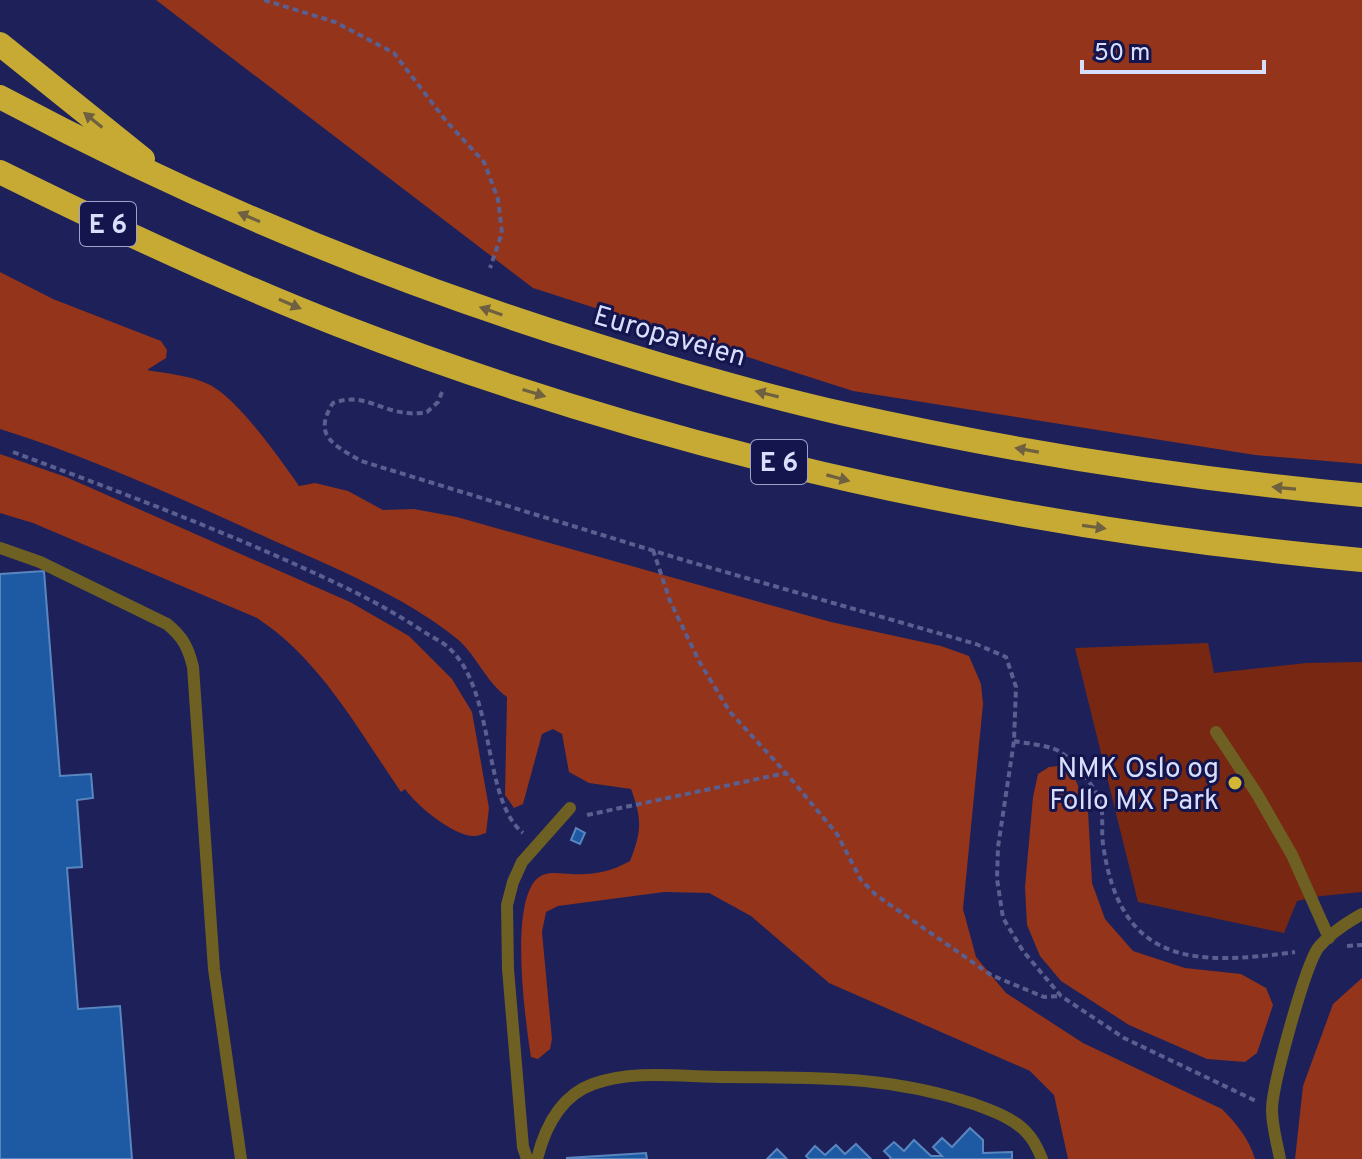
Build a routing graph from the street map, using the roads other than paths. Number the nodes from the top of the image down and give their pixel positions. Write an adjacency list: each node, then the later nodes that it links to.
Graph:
1 (0, 44): 4 (highway, E 6, one-way to 1)
2 (0, 97): 4 (highway, Europaveien / E 6)
3 (0, 172): 7 (highway, E 6, one-way to 7)
4 (176, 186): 5 (highway, Europaveien / E 6, one-way to 4)
5 (1362, 495)
6 (0, 548): 12 (lane)
7 (1362, 560)
8 (1216, 732): 11 (lane)
9 (570, 808): 13 (lane)
10 (1362, 914): 11 (lane)
11 (1329, 938): 16 (lane)
12 (241, 1159)
13 (527, 1159)
14 (537, 1159): 15 (lane)
15 (1042, 1159)
16 (1280, 1159)

